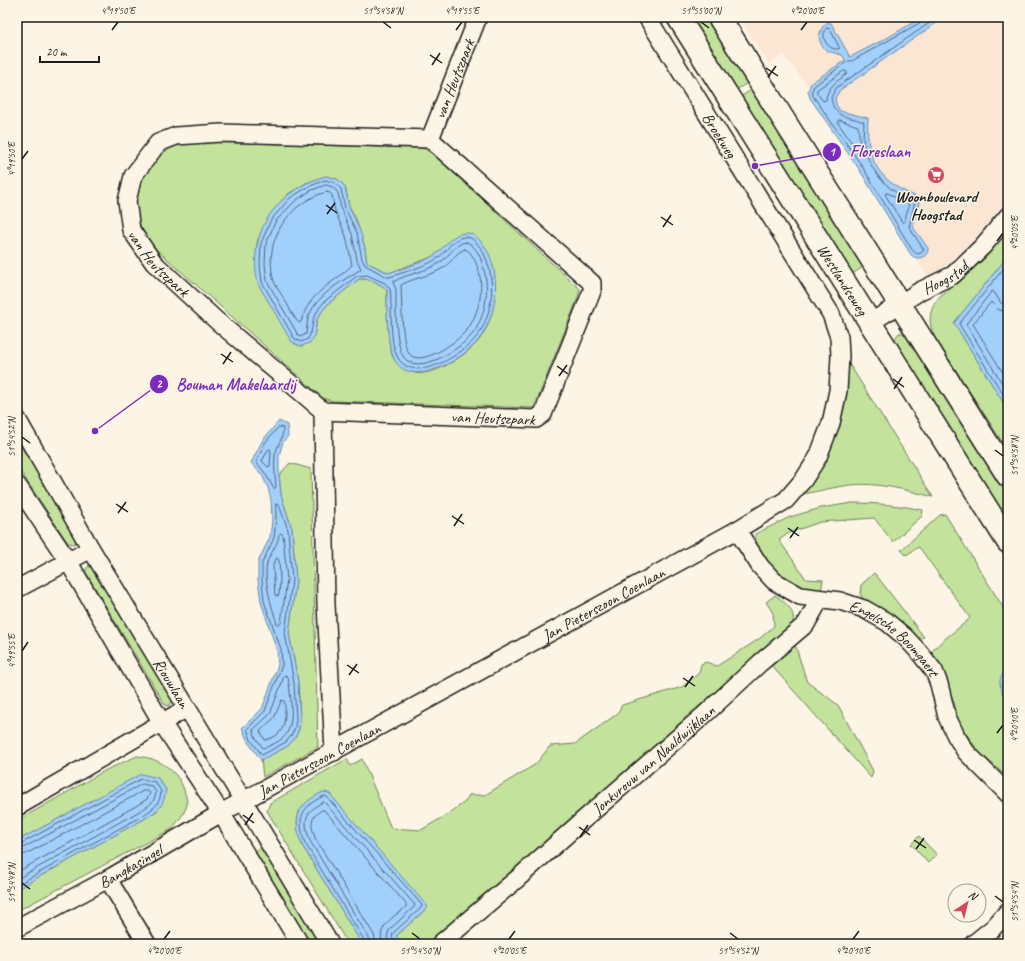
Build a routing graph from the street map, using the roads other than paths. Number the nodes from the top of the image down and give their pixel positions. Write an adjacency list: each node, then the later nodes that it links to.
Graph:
1 (478, 17): 5 (street, van Heutszpark)
2 (647, 17): 8 (street, Broekweg)
3 (678, 17): 9 (main road, Westlandseweg)
4 (719, 17): 7 (main road)
5 (430, 140): 10 (street, van Heutszpark); 10 (street, van Heutszpark)
6 (1008, 216): 7 (street, Hoogstad)
7 (900, 304): 9 (street, Hoogstad); 12 (main road)
8 (831, 314): 14 (street, Jan Pieterszoon Coenlaan)
9 (870, 324): 15 (main road, Westlandseweg)
10 (323, 411): 22 (street)
11 (17, 419): 16 (street, Riouwlaan)
12 (1008, 476)
13 (17, 485): 17 (street, Riouwlaan)
14 (737, 530): 19 (street, Engelsche Boomgaert); 22 (street, Jan Pieterszoon Coenlaan)
15 (1008, 542)
16 (91, 549): 17 (street); 20 (street, Riouwlaan)
17 (68, 561): 18 (street); 21 (street, Riouwlaan)
18 (17, 589)
19 (820, 599): 23 (street, Engelsche Boomgaert); 33 (street, Jonkvrouw van Naaldwijklaan)
20 (187, 708): 21 (street); 24 (street, Riouwlaan)
21 (162, 723): 25 (street); 26 (street, Riouwlaan)
22 (334, 752): 24 (street, Jan Pieterszoon Coenlaan)
23 (1008, 794)
24 (243, 801): 26 (street, Bangkasingel); 32 (street, Riouwlaan)
25 (17, 807)
26 (221, 813): 27 (street, Bangkasingel); 31 (street, Riouwlaan)
27 (108, 879): 29 (street, Bangkasingel); 30 (street)
28 (1008, 911): 34 (street)
29 (17, 928)
30 (147, 944)
31 (300, 944)
32 (330, 944)
33 (440, 944)
34 (973, 944)

